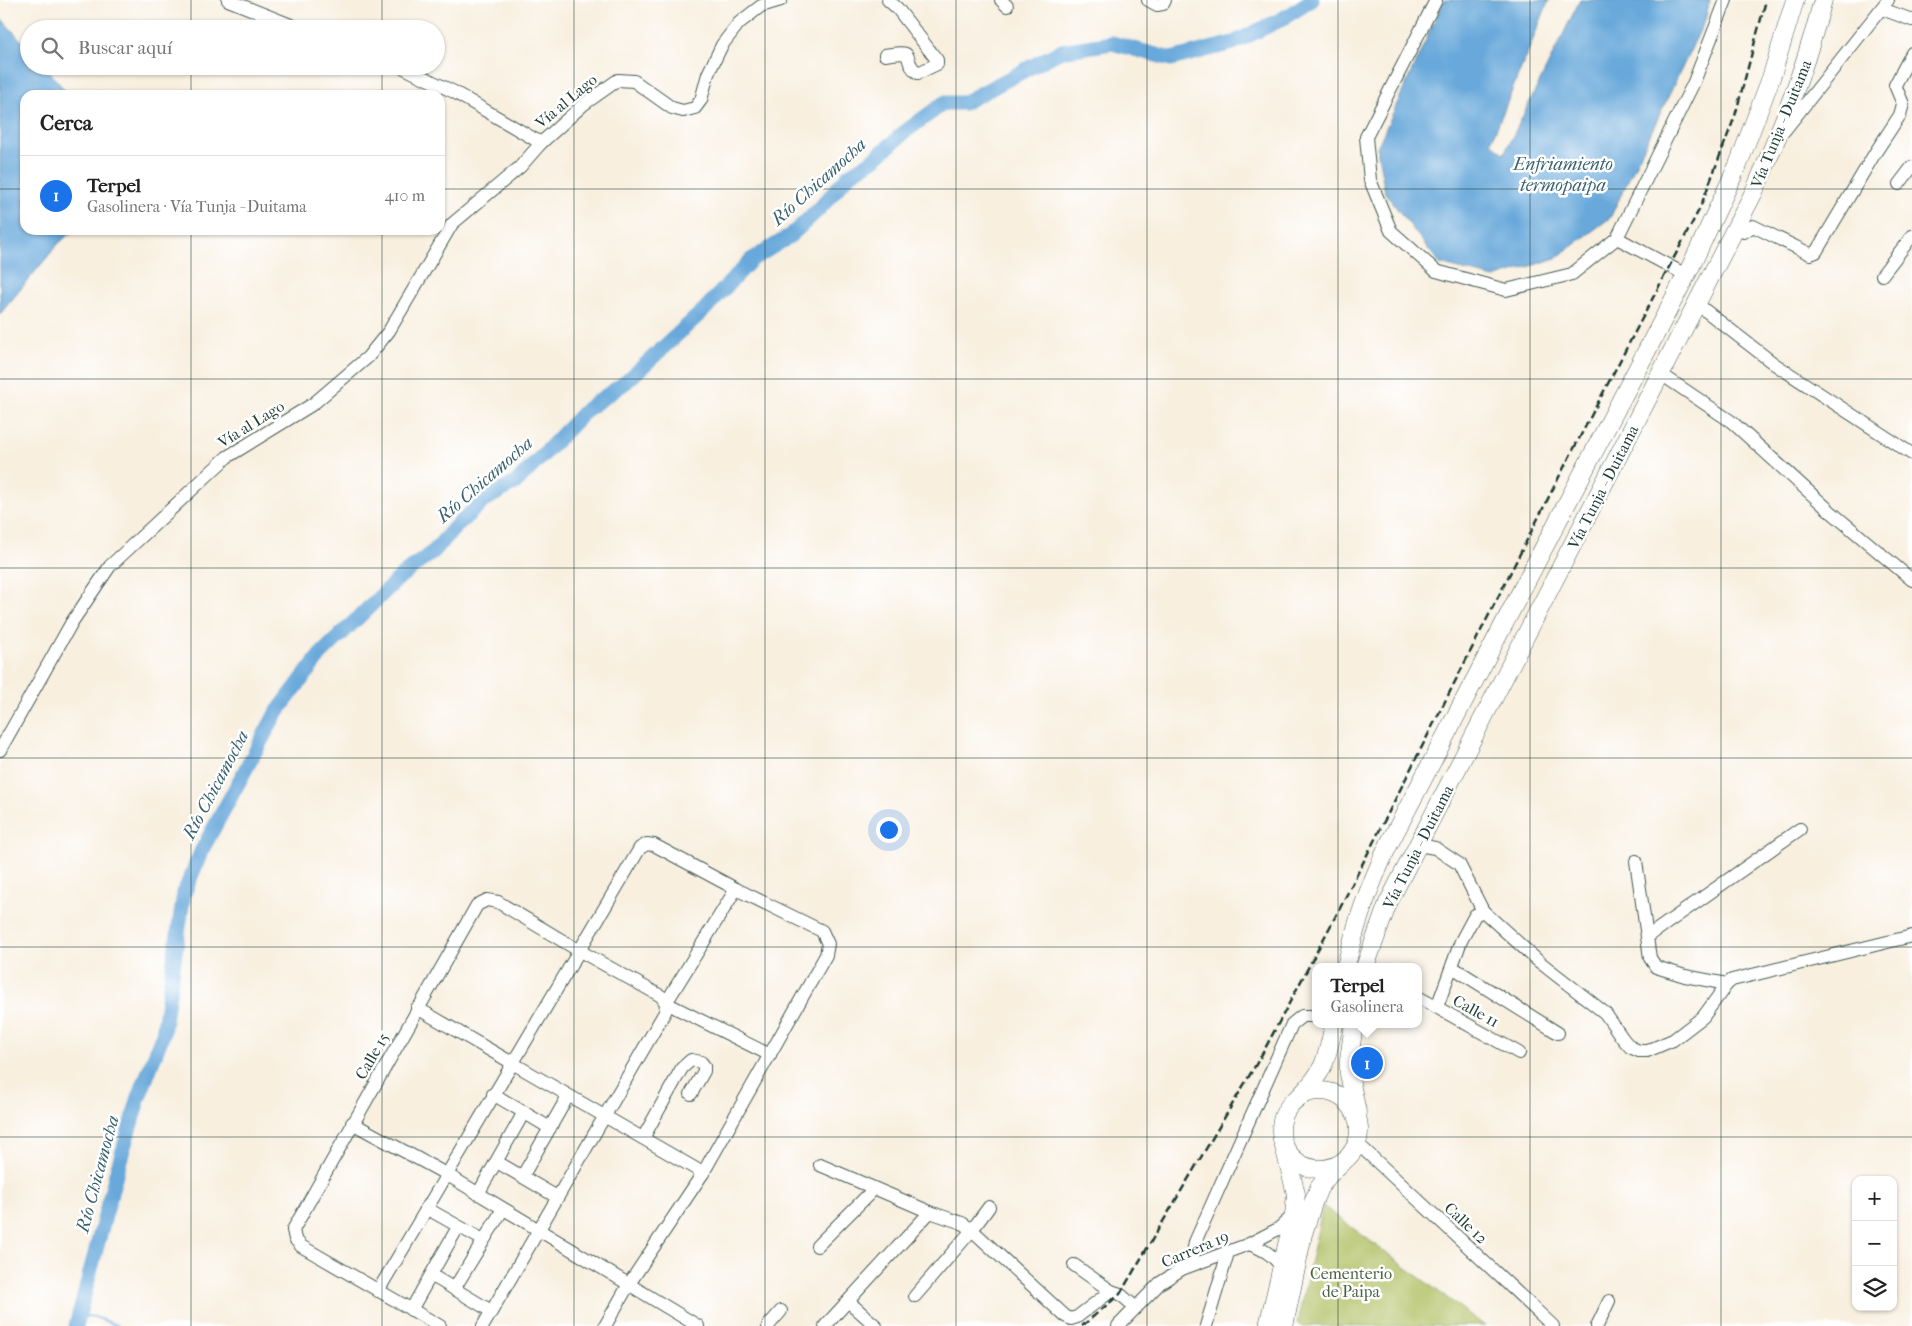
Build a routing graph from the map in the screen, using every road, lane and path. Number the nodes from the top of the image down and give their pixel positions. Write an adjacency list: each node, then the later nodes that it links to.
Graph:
1 (228, 0): 11 (street)
2 (781, 0): 17 (street, Vía al Lago)
3 (888, 0): 14 (street)
4 (1148, 0): 5 (street)
5 (1165, 0)
6 (1436, 0): 22 (street)
7 (1726, 0): 22 (street)
8 (1795, 0): 23 (highway, Vía Tunja - Duitama)
9 (1823, 0): 16 (highway, Vía Tunja - Duitama)
10 (1885, 5): 12 (street); 16 (street)
11 (278, 20)
12 (1912, 20)
13 (1912, 53): 20 (street)
14 (885, 54)
15 (419, 75): 17 (street, Vía al Lago)
16 (1778, 139): 20 (highway, Vía Tunja - Duitama)
17 (540, 143): 29 (street, Vía al Lago)
18 (1912, 166): 19 (street)
19 (1899, 184)
20 (1735, 228): 25 (highway, Vía Tunja - Duitama)
21 (1912, 236): 24 (street)
22 (1617, 238): 23 (street)
23 (1686, 275): 38 (highway, Vía Tunja - Duitama)
24 (1882, 275)
25 (1697, 304): 26 (highway, Vía Tunja - Duitama); 27 (street)
26 (1661, 374): 28 (street); 31 (highway, Vía Tunja - Duitama)
27 (1912, 454)
28 (1912, 580)
29 (0, 750)
30 (1800, 829): 36 (street)
31 (1418, 845): 34 (street); 39 (highway, Vía Tunja - Duitama)
32 (1636, 861): 36 (street)
33 (736, 889): 37 (street); 43 (street); 51 (street)
34 (1484, 911): 40 (street); 41 (street)
35 (1912, 936): 41 (street)
36 (1647, 937): 41 (street)
37 (578, 950): 43 (street); 45 (street, Calle 15); 52 (street)
38 (1347, 963)
39 (1366, 963)
40 (1452, 967): 44 (street); 49 (street)
41 (1726, 984)
42 (1422, 999): 44 (street, Calle 11)
43 (666, 1004): 51 (street); 58 (street)
44 (1437, 1007): 50 (street, Calle 11)
45 (417, 1008): 52 (street); 60 (street, Calle 15)
46 (1312, 1016): 87 (street)
47 (1331, 1028): 55 (highway)
48 (1353, 1028): 59 (highway)
49 (1558, 1033)
50 (1519, 1053)
51 (770, 1055): 68 (street)
52 (511, 1063): 53 (street); 56 (street)
53 (493, 1094): 57 (street); 69 (street)
54 (691, 1094): 62 (street)
55 (1302, 1094): 59 (highway); 64 (highway)
56 (568, 1096): 58 (street); 61 (street)
57 (524, 1112): 61 (street); 65 (street)
58 (604, 1116): 62 (street); 73 (street)
59 (1358, 1117): 63 (highway)
60 (352, 1124): 69 (street); 92 (street, Calle 15)
61 (550, 1128): 70 (street)
62 (643, 1138): 68 (street)
63 (1357, 1143): 66 (highway); 112 (street, Calle 12)
64 (1285, 1149): 66 (highway); 78 (highway)
65 (496, 1162): 70 (street); 72 (street)
66 (1342, 1162): 111 (highway)
67 (820, 1165): 71 (street)
68 (703, 1173): 90 (street)
69 (446, 1174): 72 (street); 75 (street)
70 (522, 1176): 73 (street)
71 (874, 1188): 77 (street); 84 (street)
72 (478, 1194): 76 (street)
73 (558, 1197): 80 (street)
74 (989, 1207): 81 (street)
75 (426, 1208): 79 (street); 92 (street)
76 (503, 1209): 80 (street); 82 (street)
77 (930, 1212): 81 (street); 96 (street)
78 (1294, 1215): 83 (street, Carrera 19); 88 (highway)
79 (458, 1227): 82 (street); 89 (street)
80 (538, 1230): 90 (street); 99 (street)
81 (972, 1230): 93 (street); 94 (street)
82 (483, 1240): 91 (street)
83 (1249, 1244): 85 (street, Carrera 19); 88 (street)
84 (817, 1246)
85 (1228, 1253): 87 (street, Carrera 19); 109 (street)
86 (1074, 1265): 93 (street)
87 (1191, 1265): 97 (street, Carrera 19)
88 (1282, 1267): 110 (highway)
89 (431, 1275): 91 (street); 98 (street)
90 (629, 1284): 103 (street); 104 (street)
91 (454, 1289): 99 (street)
92 (378, 1290): 98 (street)
93 (1111, 1291): 97 (street)
94 (914, 1296)
95 (1609, 1301): 113 (street)
96 (849, 1302): 106 (street); 107 (street)
97 (1136, 1306): 108 (street, Carrera 19)
98 (411, 1310): 101 (street)
99 (491, 1311): 102 (street)
100 (781, 1311): 105 (street)
101 (440, 1326)
102 (482, 1326)
103 (605, 1326)
104 (698, 1326)
105 (768, 1326)
106 (825, 1326)
107 (876, 1326)
108 (1118, 1326)
109 (1206, 1326)
110 (1268, 1326)
111 (1284, 1326)
112 (1553, 1326)
113 (1597, 1326)

